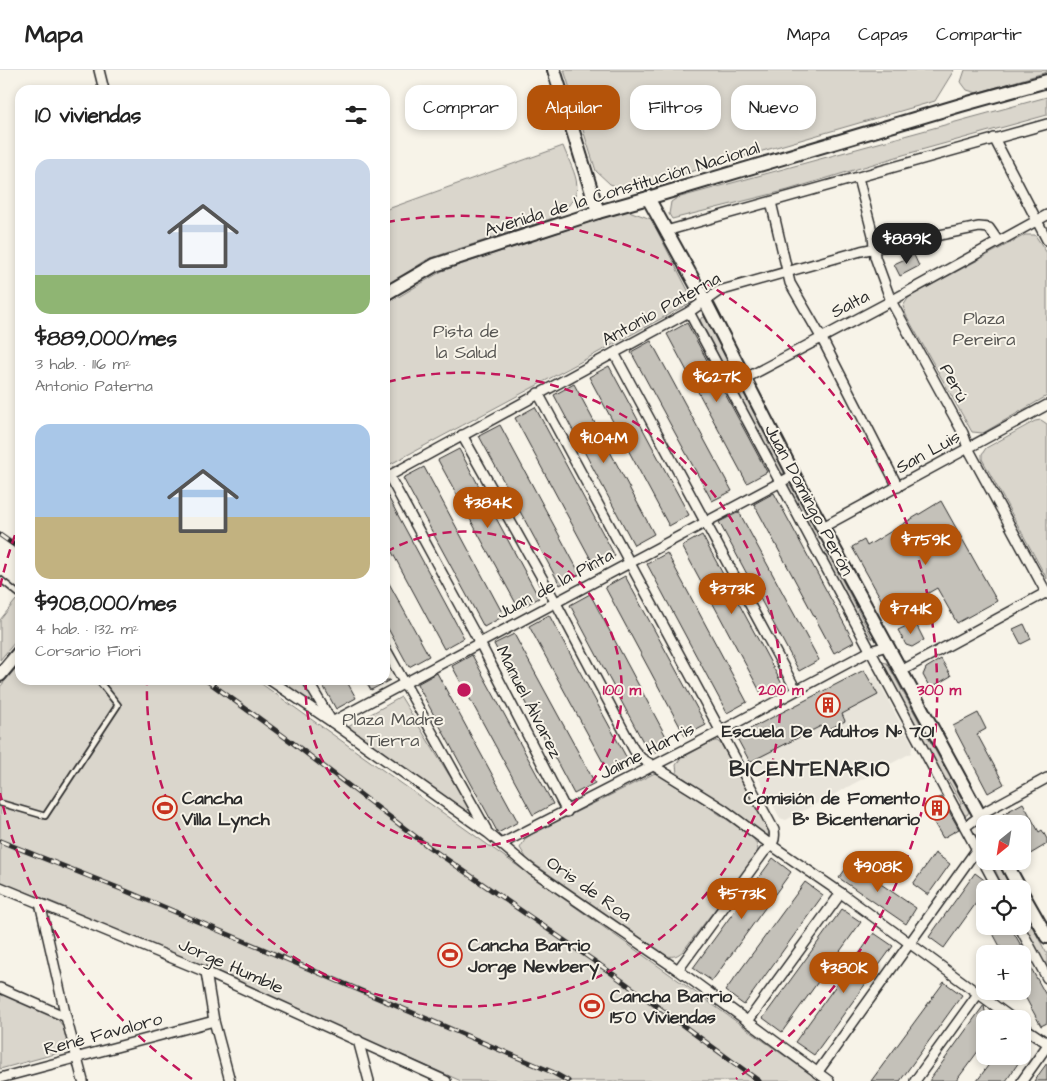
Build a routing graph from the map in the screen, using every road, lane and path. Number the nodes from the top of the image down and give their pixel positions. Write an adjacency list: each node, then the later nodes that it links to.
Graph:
1 (99, 70): 4 (street)
2 (554, 70): 10 (main road)
3 (1047, 81): 8 (main road, Avenida de la Constitución Nacional)
4 (103, 85)
5 (1047, 124): 6 (street)
6 (994, 138): 7 (street); 12 (street)
7 (858, 178): 9 (street); 16 (street, Perú)
8 (648, 198): 10 (main road, Avenida de la Constitución Nacional); 13 (main road)
9 (771, 202): 13 (street); 17 (street)
10 (598, 212): 18 (main road, Avenida de la Constitución Nacional)
11 (1047, 215): 12 (street, Salta)
12 (1036, 221): 14 (street); 15 (street, Salta)
13 (666, 230): 20 (main road)
14 (1047, 240)
15 (998, 241): 16 (street, Antonio Paterna); 19 (street, Salta)
16 (874, 249): 17 (street, Antonio Paterna); 19 (street, Perú)
17 (788, 272): 20 (street, Antonio Paterna); 22 (street)
18 (390, 291)
19 (891, 301): 22 (street, Salta); 28 (street, Perú)
20 (706, 302): 21 (street, Antonio Paterna); 24 (main road)
21 (689, 312): 23 (street, Antonio Paterna); 32 (street, Juan Domingo Perón)
22 (820, 337): 24 (street, Salta); 33 (street)
23 (614, 353): 25 (street, Antonio Paterna); 34 (street)
24 (746, 378): 30 (main road)
25 (538, 394): 27 (street, Antonio Paterna); 38 (street)
26 (1046, 407): 28 (street, San Luis)
27 (462, 435): 29 (street, Antonio Paterna); 42 (street)
28 (968, 448): 33 (street, San Luis); 41 (street, Perú)
29 (390, 475)
30 (794, 475): 32 (street, Juan de la Pinta); 35 (main road)
31 (390, 482): 43 (street, Manuel Álvarez)
32 (781, 482): 34 (street, Juan de la Pinta); 37 (street, Juan Domingo Perón)
33 (898, 487): 35 (street, San Luis)
34 (706, 522): 38 (street, Juan de la Pinta); 54 (street)
35 (823, 526): 36 (main road)
36 (832, 542): 37 (street); 44 (main road)
37 (818, 550): 45 (street, Juan Domingo Perón)
38 (630, 562): 42 (street, Juan de la Pinta); 56 (street)
39 (0, 579): 40 (lane)
40 (15, 591)
41 (1047, 593): 48 (street)
42 (556, 603): 43 (street, Juan de la Pinta); 57 (street)
43 (480, 643): 50 (street, Juan de la Pinta); 60 (street, Manuel Álvarez)
44 (888, 646): 45 (street, Jaime Harris); 48 (main road)
45 (870, 651): 54 (street, Jaime Harris); 64 (street, Juan Domingo Perón)
46 (15, 657): 49 (main road)
47 (390, 657): 50 (street)
48 (901, 671): 61 (main road)
49 (0, 675)
50 (404, 683): 55 (street, Juan de la Pinta); 65 (street)
51 (102, 685): 59 (lane)
52 (277, 685): 55 (street, Oris de Roa)
53 (310, 685): 55 (street, Oris de Roa)
54 (796, 690): 56 (street, Jaime Harris)
55 (332, 722): 65 (street, Oris de Roa)
56 (721, 731): 57 (street, Jaime Harris); 67 (street)
57 (654, 766): 60 (street, Jaime Harris); 67 (street)
58 (1047, 778): 62 (street)
59 (0, 803)
60 (567, 812): 66 (street, Jaime Harris)
61 (979, 815)
62 (990, 815)
63 (976, 823): 64 (street)
64 (966, 827): 68 (street, Juan Domingo Perón)
65 (488, 833): 66 (street, Oris de Roa)
66 (501, 844): 77 (street, Oris de Roa)
67 (771, 845): 71 (street); 77 (street)
68 (976, 847)
69 (976, 850): 76 (street)
70 (0, 887): 72 (street, Jorge Humble)
71 (841, 893): 76 (street); 87 (street)
72 (40, 903): 78 (street, Jorge Humble); 85 (street)
73 (1031, 909): 75 (main road)
74 (1024, 935): 79 (street)
75 (1047, 937)
76 (909, 944): 81 (street); 92 (street)
77 (678, 970): 87 (street, Oris de Roa)
78 (206, 972): 86 (street); 89 (street, Jorge Humble)
79 (1047, 978)
80 (0, 988): 85 (street)
81 (976, 993)
82 (976, 997): 99 (street)
83 (986, 1000): 84 (street)
84 (1000, 1010)
85 (66, 1017): 91 (street)
86 (214, 1021): 91 (street, René Favaloro); 95 (street)
87 (748, 1021): 92 (street, Oris de Roa)
88 (1031, 1033): 90 (street)
89 (358, 1040): 96 (street); 97 (street, Jorge Humble)
90 (1047, 1045): 100 (street)
91 (78, 1058): 93 (street, René Favaloro); 94 (street)
92 (817, 1073): 98 (street, Oris de Roa)
93 (0, 1078)
94 (83, 1081)
95 (230, 1081)
96 (369, 1081)
97 (446, 1081)
98 (828, 1081)
99 (915, 1081)
100 (1022, 1081)

